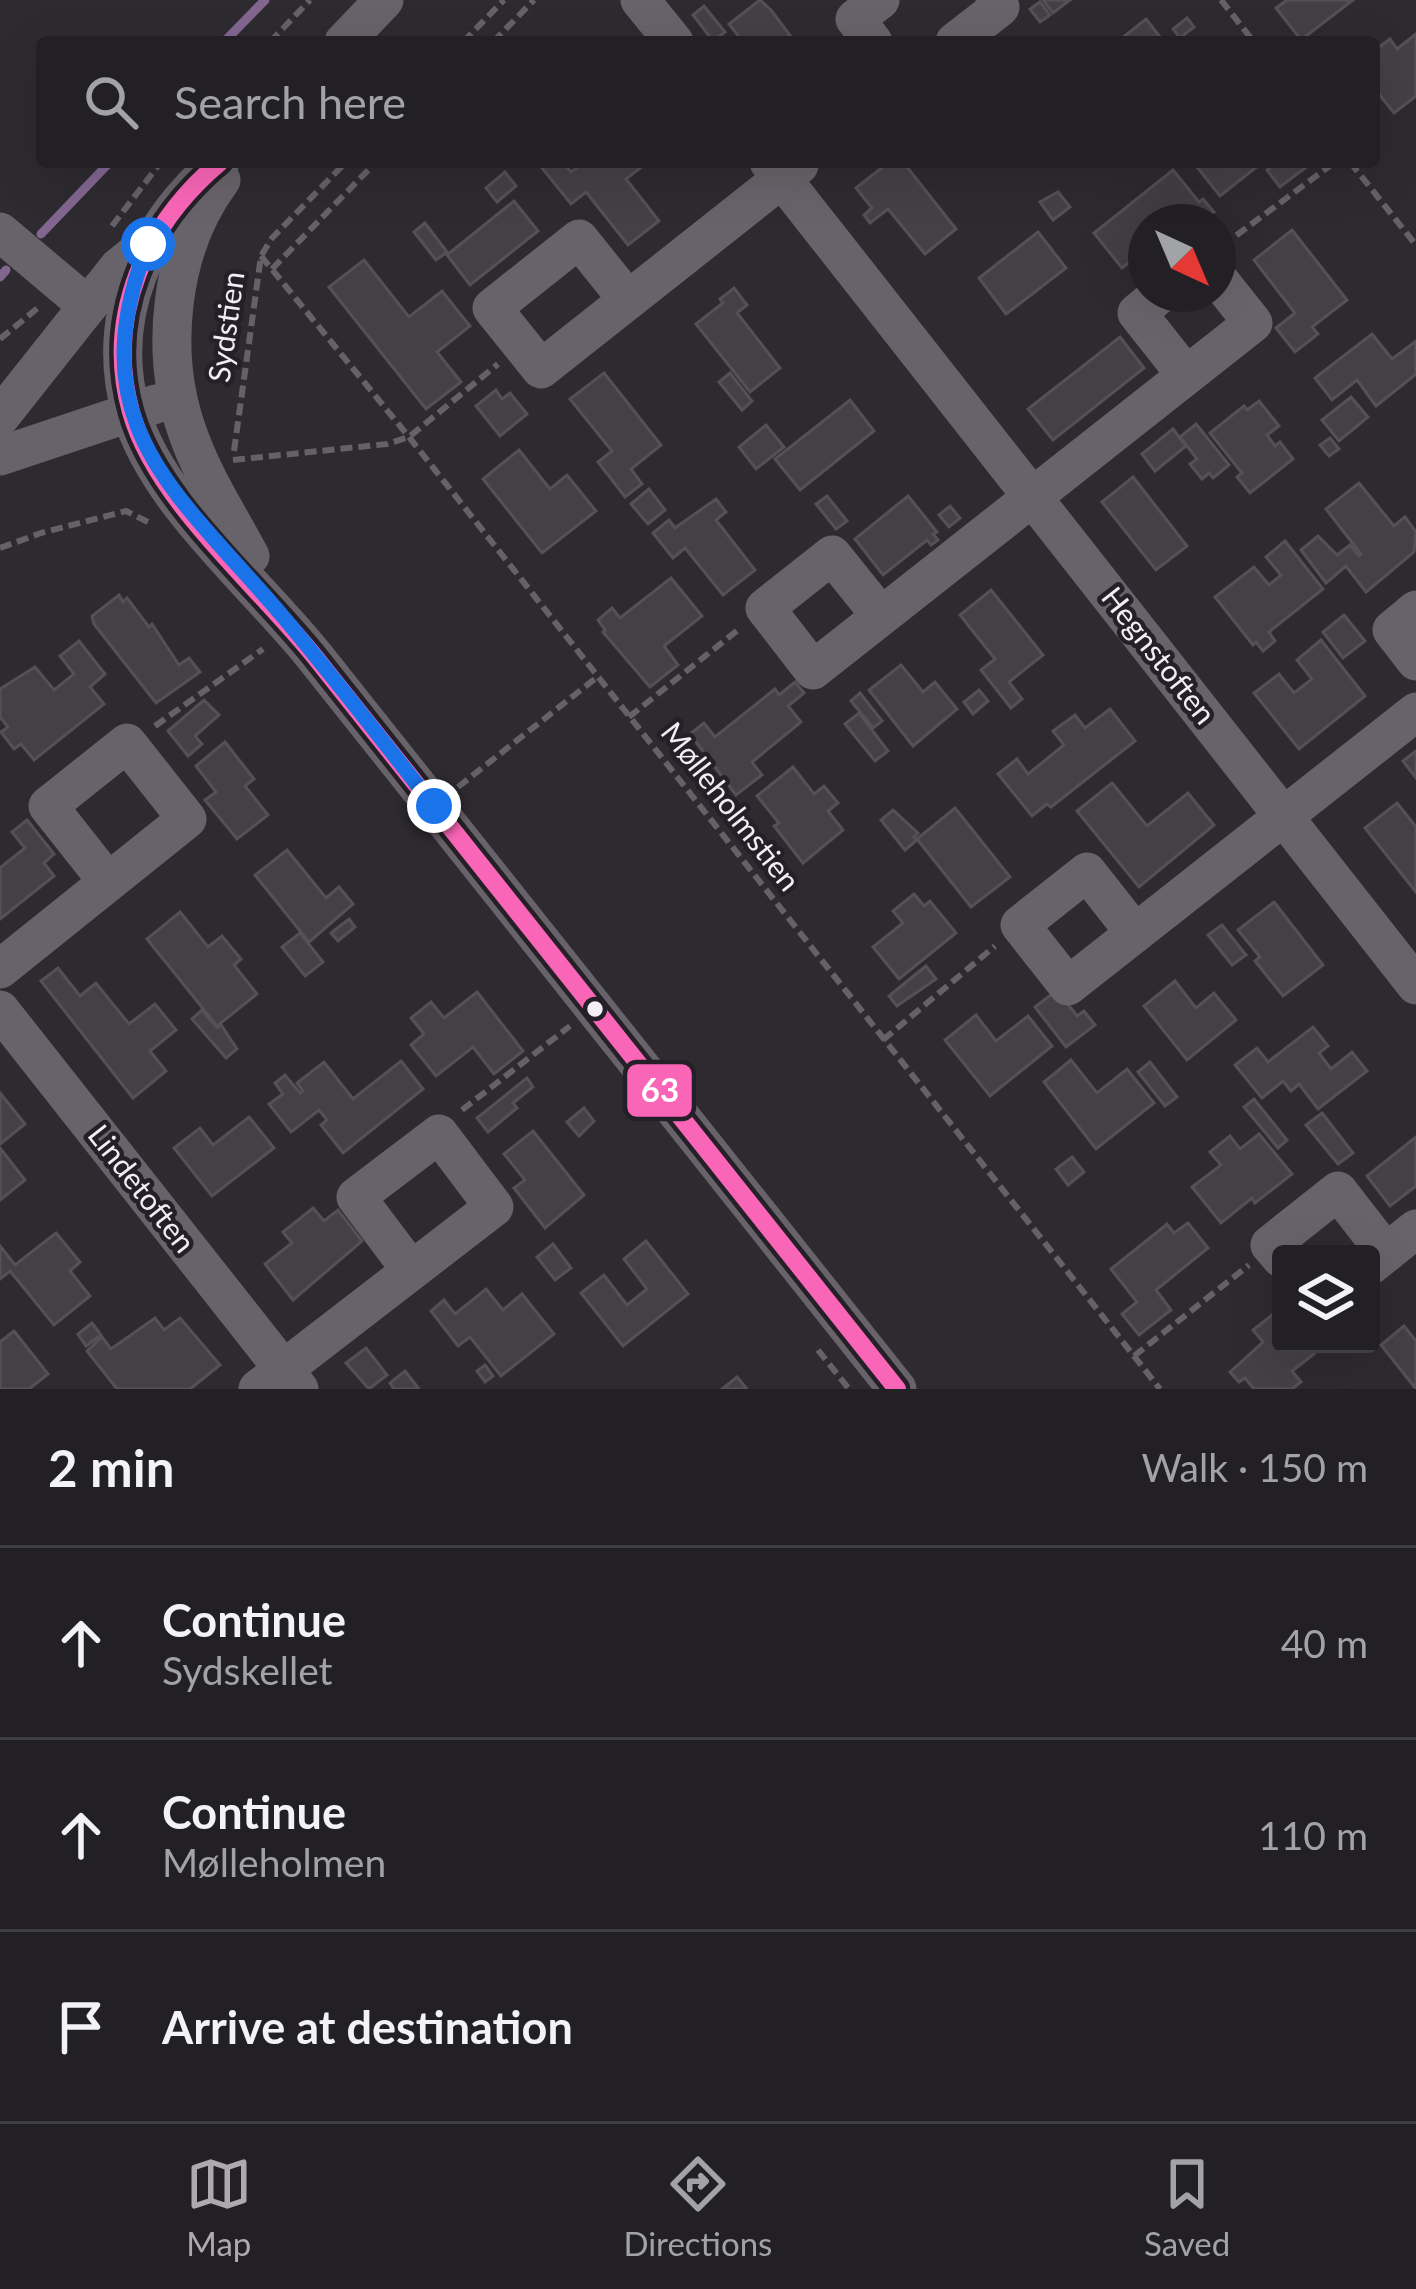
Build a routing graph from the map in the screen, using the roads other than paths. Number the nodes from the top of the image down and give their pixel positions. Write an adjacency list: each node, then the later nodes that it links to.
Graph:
1 (384, 0): 5 (street)
2 (640, 0): 6 (street)
3 (880, 0): 7 (street)
4 (994, 0): 8 (street)
5 (350, 36)
6 (669, 36)
7 (869, 36)
8 (963, 36)
9 (214, 168): 13 (street)
10 (231, 168): 19 (street)
11 (784, 168): 14 (street, Hegnstoften); 24 (street, Hegnstoften)
12 (0, 232): 16 (street)
13 (148, 244): 16 (street); 20 (street)
14 (628, 300): 14 (street, Hegnstoften)
15 (1236, 302): 18 (street)
16 (88, 306): 21 (street)
17 (1138, 312): 18 (street)
18 (1186, 375): 24 (street)
19 (178, 397): 20 (street); 23 (street)
20 (131, 412): 22 (street); 23 (street)
21 (0, 417)
22 (0, 456)
23 (190, 487): 39 (street)
24 (1033, 496): 26 (street); 29 (street, Hegnstoften)
25 (1416, 610): 27 (street)
26 (880, 616): 26 (street)
27 (1416, 661)
28 (1416, 712): 29 (street)
29 (1284, 816): 31 (street); 33 (street, Hegnstoften)
30 (108, 882): 30 (street); 32 (street)
31 (1135, 933): 31 (street)
32 (0, 969)
33 (1416, 986)
34 (0, 1010): 38 (street, Lindetoften)
35 (1272, 1247): 36 (street)
36 (1391, 1249)
37 (411, 1270): 37 (street, Lindetoften); 38 (street, Lindetoften)
38 (280, 1382)
39 (897, 1389)

